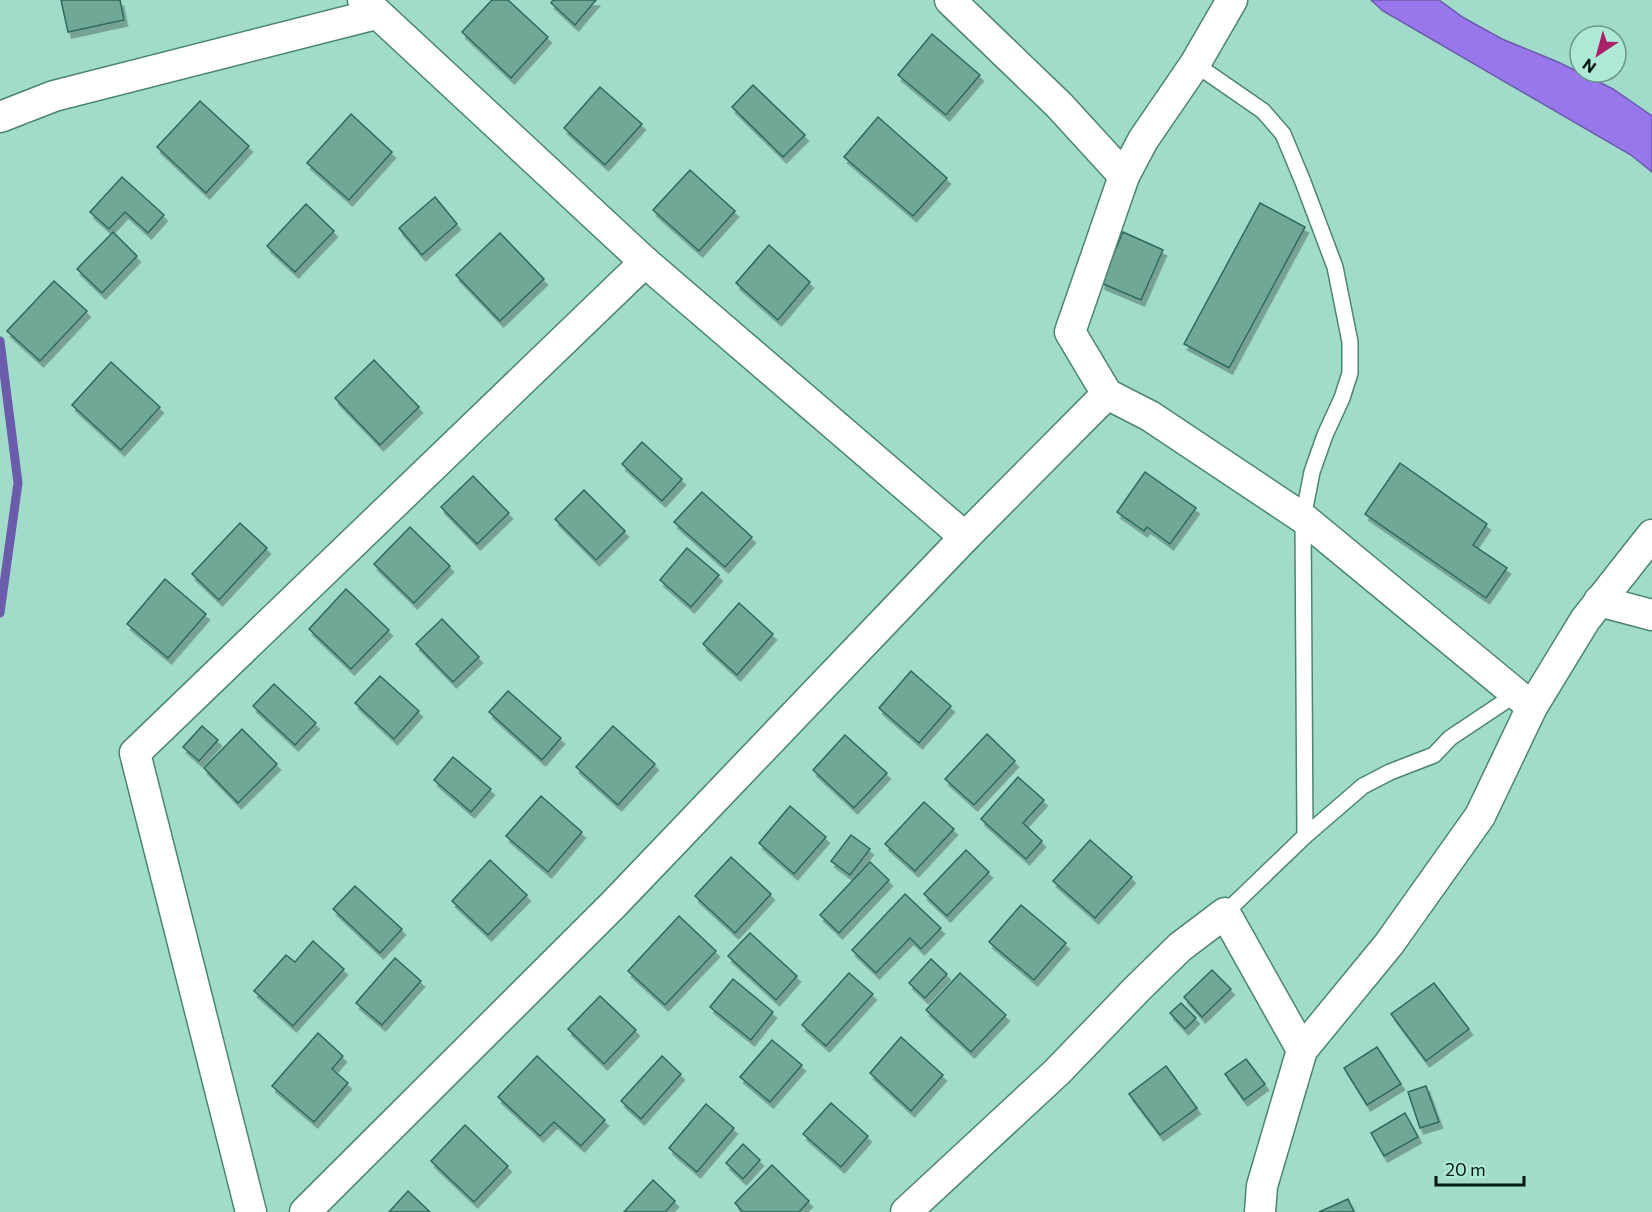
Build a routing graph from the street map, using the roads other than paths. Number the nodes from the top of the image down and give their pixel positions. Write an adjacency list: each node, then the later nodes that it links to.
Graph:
1 (950, 0): 6 (street)
2 (1232, 0): 4 (street)
3 (369, 7): 5 (street); 7 (street)
4 (1195, 64): 6 (street); 9 (lane)
5 (0, 117)
6 (1124, 176): 8 (street)
7 (645, 262): 11 (street); 18 (street)
8 (1107, 393): 9 (street); 11 (street)
9 (1304, 518): 14 (street); 15 (lane)
10 (1652, 535): 12 (street)
11 (965, 537): 19 (street)
12 (1599, 601): 13 (street); 14 (street)
13 (1652, 615)
14 (1524, 700): 15 (lane); 17 (street)
15 (1305, 836): 16 (lane)
16 (1225, 913): 17 (street); 20 (street)
17 (1302, 1050): 21 (street)
18 (251, 1212)
19 (305, 1212)
20 (906, 1212)
21 (1260, 1212)

